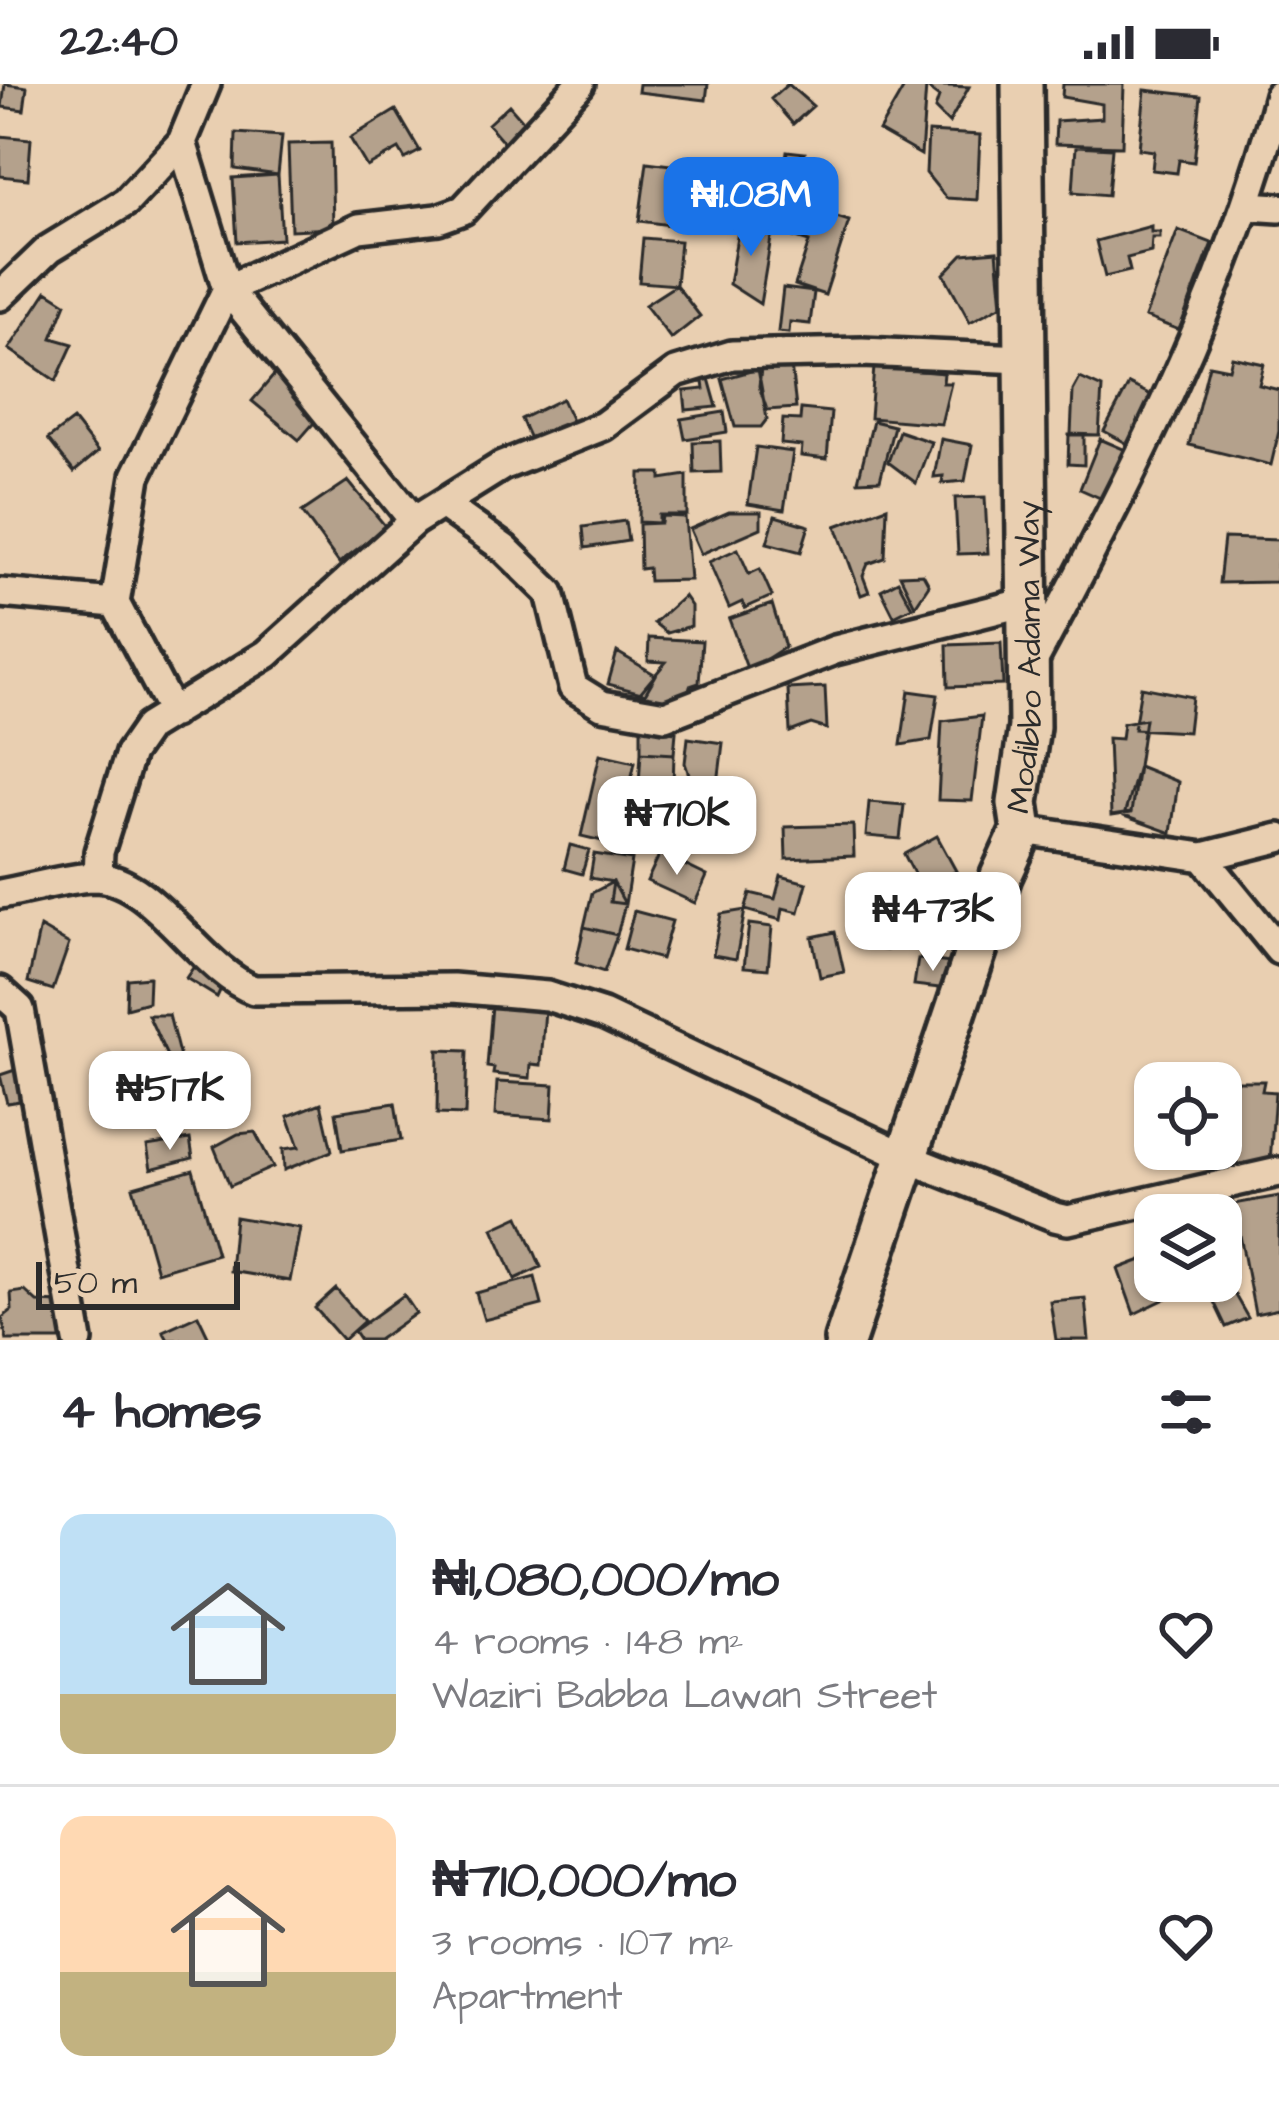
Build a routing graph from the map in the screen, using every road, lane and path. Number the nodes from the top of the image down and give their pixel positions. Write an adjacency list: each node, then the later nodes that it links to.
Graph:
1 (206, 84): 5 (street)
2 (580, 84): 8 (street)
3 (1022, 84): 10 (main road, Modibbo Adama Way)
4 (1279, 95): 6 (street)
5 (182, 142): 8 (street); 9 (street)
6 (1248, 206): 7 (street); 16 (street)
7 (1279, 208)
8 (227, 289): 12 (street); 15 (street)
9 (0, 296)
10 (1024, 359): 11 (street); 14 (main road, Modibbo Adama Way)
11 (442, 505): 12 (street); 14 (street)
12 (414, 521): 17 (street)
13 (0, 593): 15 (street)
14 (1030, 601): 16 (main road, Modibbo Adama Way)
15 (115, 603): 17 (street)
16 (1029, 669): 18 (main road, Modibbo Adama Way)
17 (173, 713): 21 (street)
18 (1022, 830): 20 (street); 25 (main road, Modibbo Adama Way)
19 (1279, 838): 20 (street)
20 (1202, 857): 23 (street)
21 (98, 877): 22 (street); 25 (street)
22 (0, 894)
23 (1279, 950)
24 (0, 991): 27 (street)
25 (910, 1159): 26 (street); 28 (main road, Modibbo Adama Way)
26 (1279, 1172)
27 (78, 1340)
28 (845, 1340)

